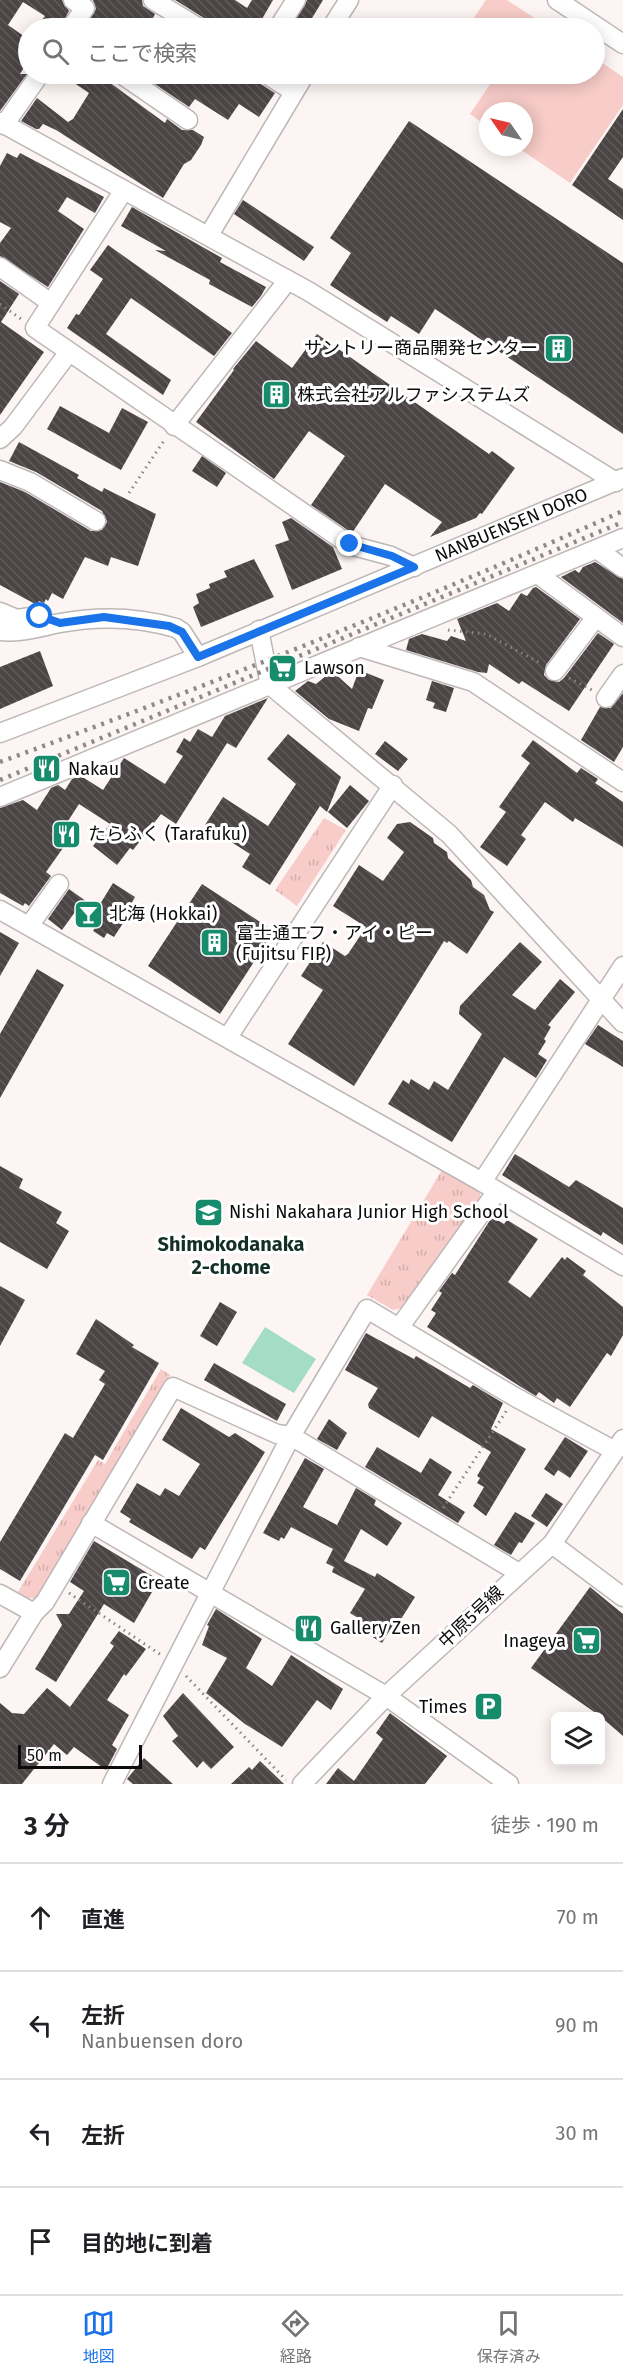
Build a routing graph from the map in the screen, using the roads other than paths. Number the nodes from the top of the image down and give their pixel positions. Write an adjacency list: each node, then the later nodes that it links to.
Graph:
1 (73, 0): 6 (street)
2 (153, 0): 7 (street)
3 (296, 0): 8 (street)
4 (557, 0): 10 (street)
5 (342, 2): 9 (street)
6 (78, 18)
7 (183, 18)
8 (284, 18)
9 (335, 18)
10 (584, 18)
11 (605, 32): 12 (street)
12 (623, 44)
13 (32, 84): 19 (street)
14 (136, 84): 18 (street)
15 (282, 84): 17 (street)
16 (299, 84): 17 (street)
17 (294, 92): 21 (street)
18 (188, 120)
19 (2, 123): 20 (street)
20 (124, 190): 21 (street); 24 (street)
21 (209, 235): 23 (street)
22 (0, 267): 24 (street)
23 (288, 280): 26 (street); 29 (street)
24 (51, 303): 25 (street)
25 (69, 352): 26 (street); 27 (street)
26 (174, 426): 33 (street)
27 (0, 439)
28 (0, 470): 30 (street)
29 (620, 480): 33 (street, NANBUENSEN DORO)
30 (96, 521)
31 (623, 538): 32 (street)
32 (597, 550): 34 (street); 35 (street)
33 (414, 567): 39 (street, NANBUENSEN DORO)
34 (623, 568)
35 (539, 575): 37 (street); 42 (street)
36 (0, 612): 38 (street)
37 (596, 617): 41 (street); 44 (street)
38 (60, 623): 40 (street); 43 (street)
39 (259, 630): 43 (street, NANBUENSEN DORO); 46 (street)
40 (0, 631)
41 (623, 637)
42 (359, 647): 46 (street); 49 (street)
43 (198, 657): 48 (street, NANBUENSEN DORO)
44 (555, 671)
45 (623, 674): 47 (street)
46 (270, 685): 50 (street); 51 (street)
47 (606, 698)
48 (0, 733)
49 (623, 782)
50 (393, 785): 56 (street); 58 (street)
51 (0, 797)
52 (59, 884): 54 (street)
53 (0, 910): 54 (street)
54 (29, 926): 58 (street)
55 (623, 966): 56 (street)
56 (602, 999): 57 (street); 59 (street)
57 (623, 1023)
58 (228, 1037): 59 (street)
59 (489, 1186): 60 (street); 61 (street)
60 (623, 1266)
61 (399, 1328): 62 (street); 63 (street)
62 (291, 1436): 64 (street); 66 (street); 68 (street)
63 (620, 1443): 65 (street, 中原5号線)
64 (91, 1523): 68 (street); 70 (street)
65 (552, 1544): 66 (street, 中原5号線); 69 (street)
66 (519, 1573): 72 (street, 中原5号線)
67 (0, 1594): 70 (street)
68 (211, 1594): 72 (street); 73 (street)
69 (623, 1598)
70 (34, 1613): 71 (street)
71 (0, 1668)
72 (386, 1696): 74 (street, 中原5号線); 75 (street)
73 (112, 1784)
74 (302, 1784)
75 (509, 1784)

